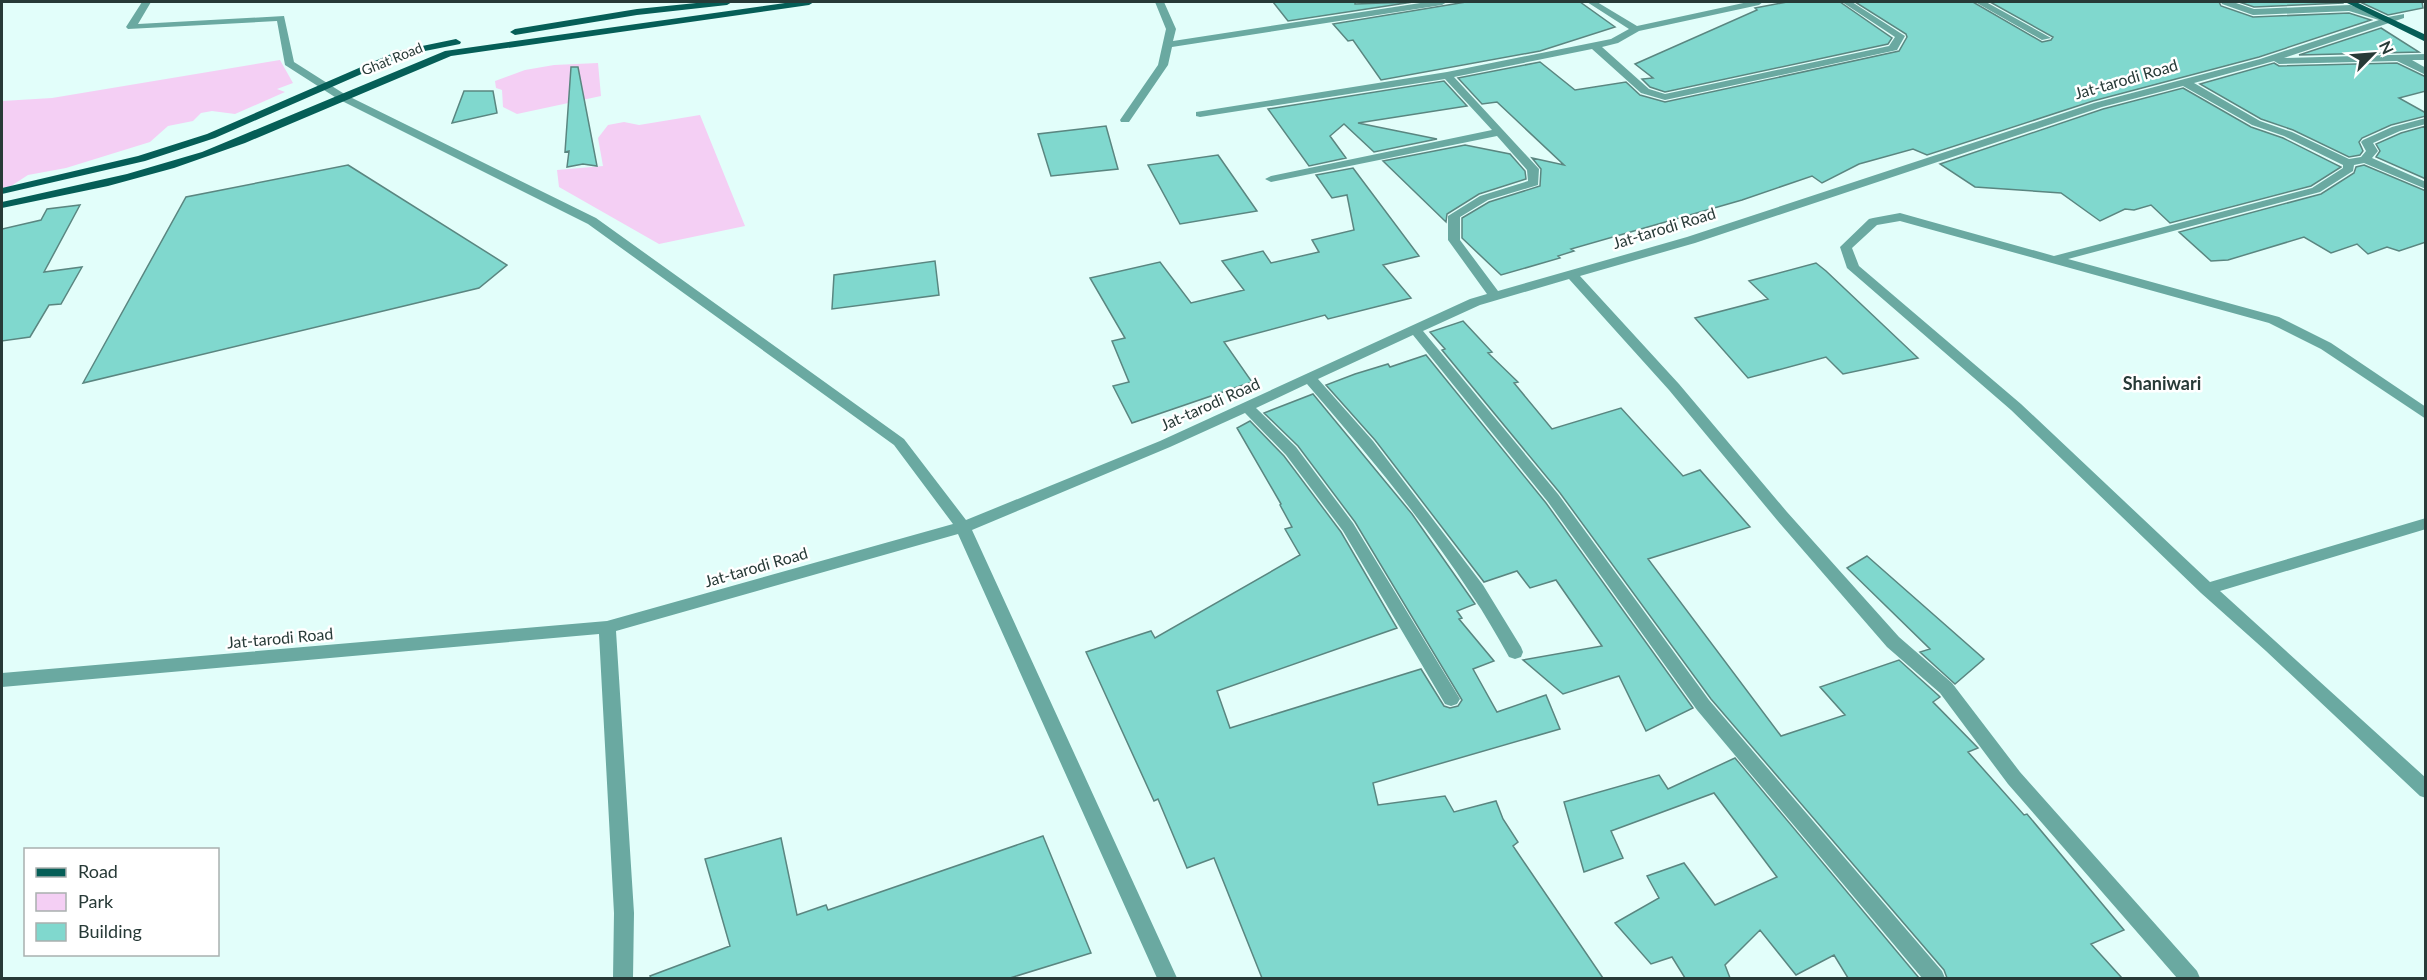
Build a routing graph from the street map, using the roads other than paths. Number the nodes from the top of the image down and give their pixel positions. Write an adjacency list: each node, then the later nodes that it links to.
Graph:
1 (146, 2): 31 (street)
2 (727, 2): 17 (main road)
3 (809, 2): 13 (main road, Ghat Road)
4 (1159, 2): 21 (street)
5 (1442, 2): 21 (street)
6 (1591, 2): 15 (street)
7 (1759, 2): 15 (street)
8 (1846, 2): 22 (street)
9 (1980, 2): 19 (street)
10 (2225, 2): 14 (street)
11 (2349, 2): 14 (main road)
12 (2370, 2): 14 (main road)
13 (776, 4): 32 (main road, Ghat Road)
14 (2395, 18): 16 (main road); 20 (main road); 26 (street, Jat-tarodi Road)
15 (1636, 29): 22 (street)
16 (2426, 29)
17 (507, 33)
18 (495, 35): 31 (main road, Ghat Road)
19 (2046, 38)
20 (2426, 39)
21 (1168, 45): 34 (street)
22 (1594, 45): 29 (street)
23 (2398, 57): 25 (street); 26 (street); 28 (street)
24 (2426, 57): 25 (street)
25 (2411, 58): 27 (street)
26 (2264, 61): 30 (street, Jat-tarodi Road)
27 (2426, 65)
28 (2426, 72)
29 (1447, 75): 33 (street); 36 (street)
30 (2182, 81): 38 (street); 44 (street, Jat-tarodi Road)
31 (327, 87): 32 (street); 41 (main road, Ghat Road)
32 (342, 97): 42 (main road, Ghat Road); 51 (street)
33 (1200, 114)
34 (1125, 120)
35 (2426, 121): 37 (street)
36 (1499, 132): 39 (street); 45 (street)
37 (2365, 159): 38 (street); 40 (street)
38 (2348, 163): 43 (street)
39 (1271, 179)
40 (2426, 186)
41 (2, 191)
42 (2, 205)
43 (2054, 260): 49 (street); 52 (street)
44 (1571, 274): 45 (street, Jat-tarodi Road); 61 (street)
45 (1495, 296): 46 (street, Jat-tarodi Road)
46 (1415, 329): 47 (street, Jat-tarodi Road); 60 (street)
47 (1309, 378): 48 (street, Jat-tarodi Road); 54 (street)
48 (1247, 407): 51 (street, Jat-tarodi Road); 56 (street)
49 (2426, 414)
50 (2426, 523): 52 (street)
51 (963, 527): 53 (street, Jat-tarodi Road); 59 (street)
52 (2207, 589): 57 (street)
53 (606, 627): 55 (street, Jat-tarodi Road); 58 (street)
54 (1515, 652)
55 (2, 680)
56 (1450, 699)
57 (2426, 790)
58 (622, 978)
59 (1167, 978)
60 (1935, 978)
61 (2190, 978)

